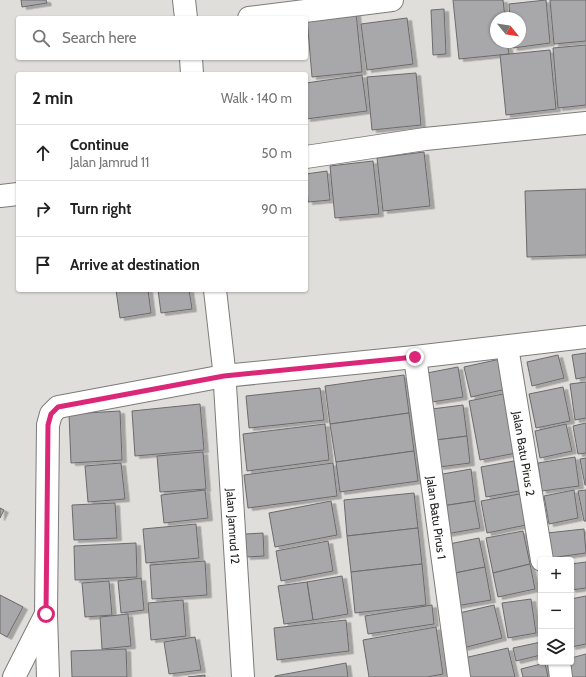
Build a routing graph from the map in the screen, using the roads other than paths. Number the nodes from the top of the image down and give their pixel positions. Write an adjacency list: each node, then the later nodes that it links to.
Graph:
1 (184, 0): 3 (street)
2 (392, 0): 4 (street)
3 (186, 16)
4 (265, 16)
5 (191, 60): 6 (street)
6 (192, 72)
7 (586, 123): 8 (street)
8 (308, 157)
9 (16, 194): 10 (street)
10 (0, 196)
11 (216, 292): 15 (street, Jalan Jamrud 12)
12 (586, 336): 13 (street)
13 (507, 347): 14 (street); 16 (street, Jalan Batu Pirus 2)
14 (415, 357): 15 (street); 22 (street, Jalan Batu Pirus 1)
15 (224, 373): 17 (street); 21 (street, Jalan Jamrud 12)
16 (542, 557)
17 (46, 614): 19 (street); 20 (street)
18 (559, 665): 23 (street)
19 (14, 677)
20 (48, 677)
21 (243, 677)
22 (459, 677)
23 (561, 677)

